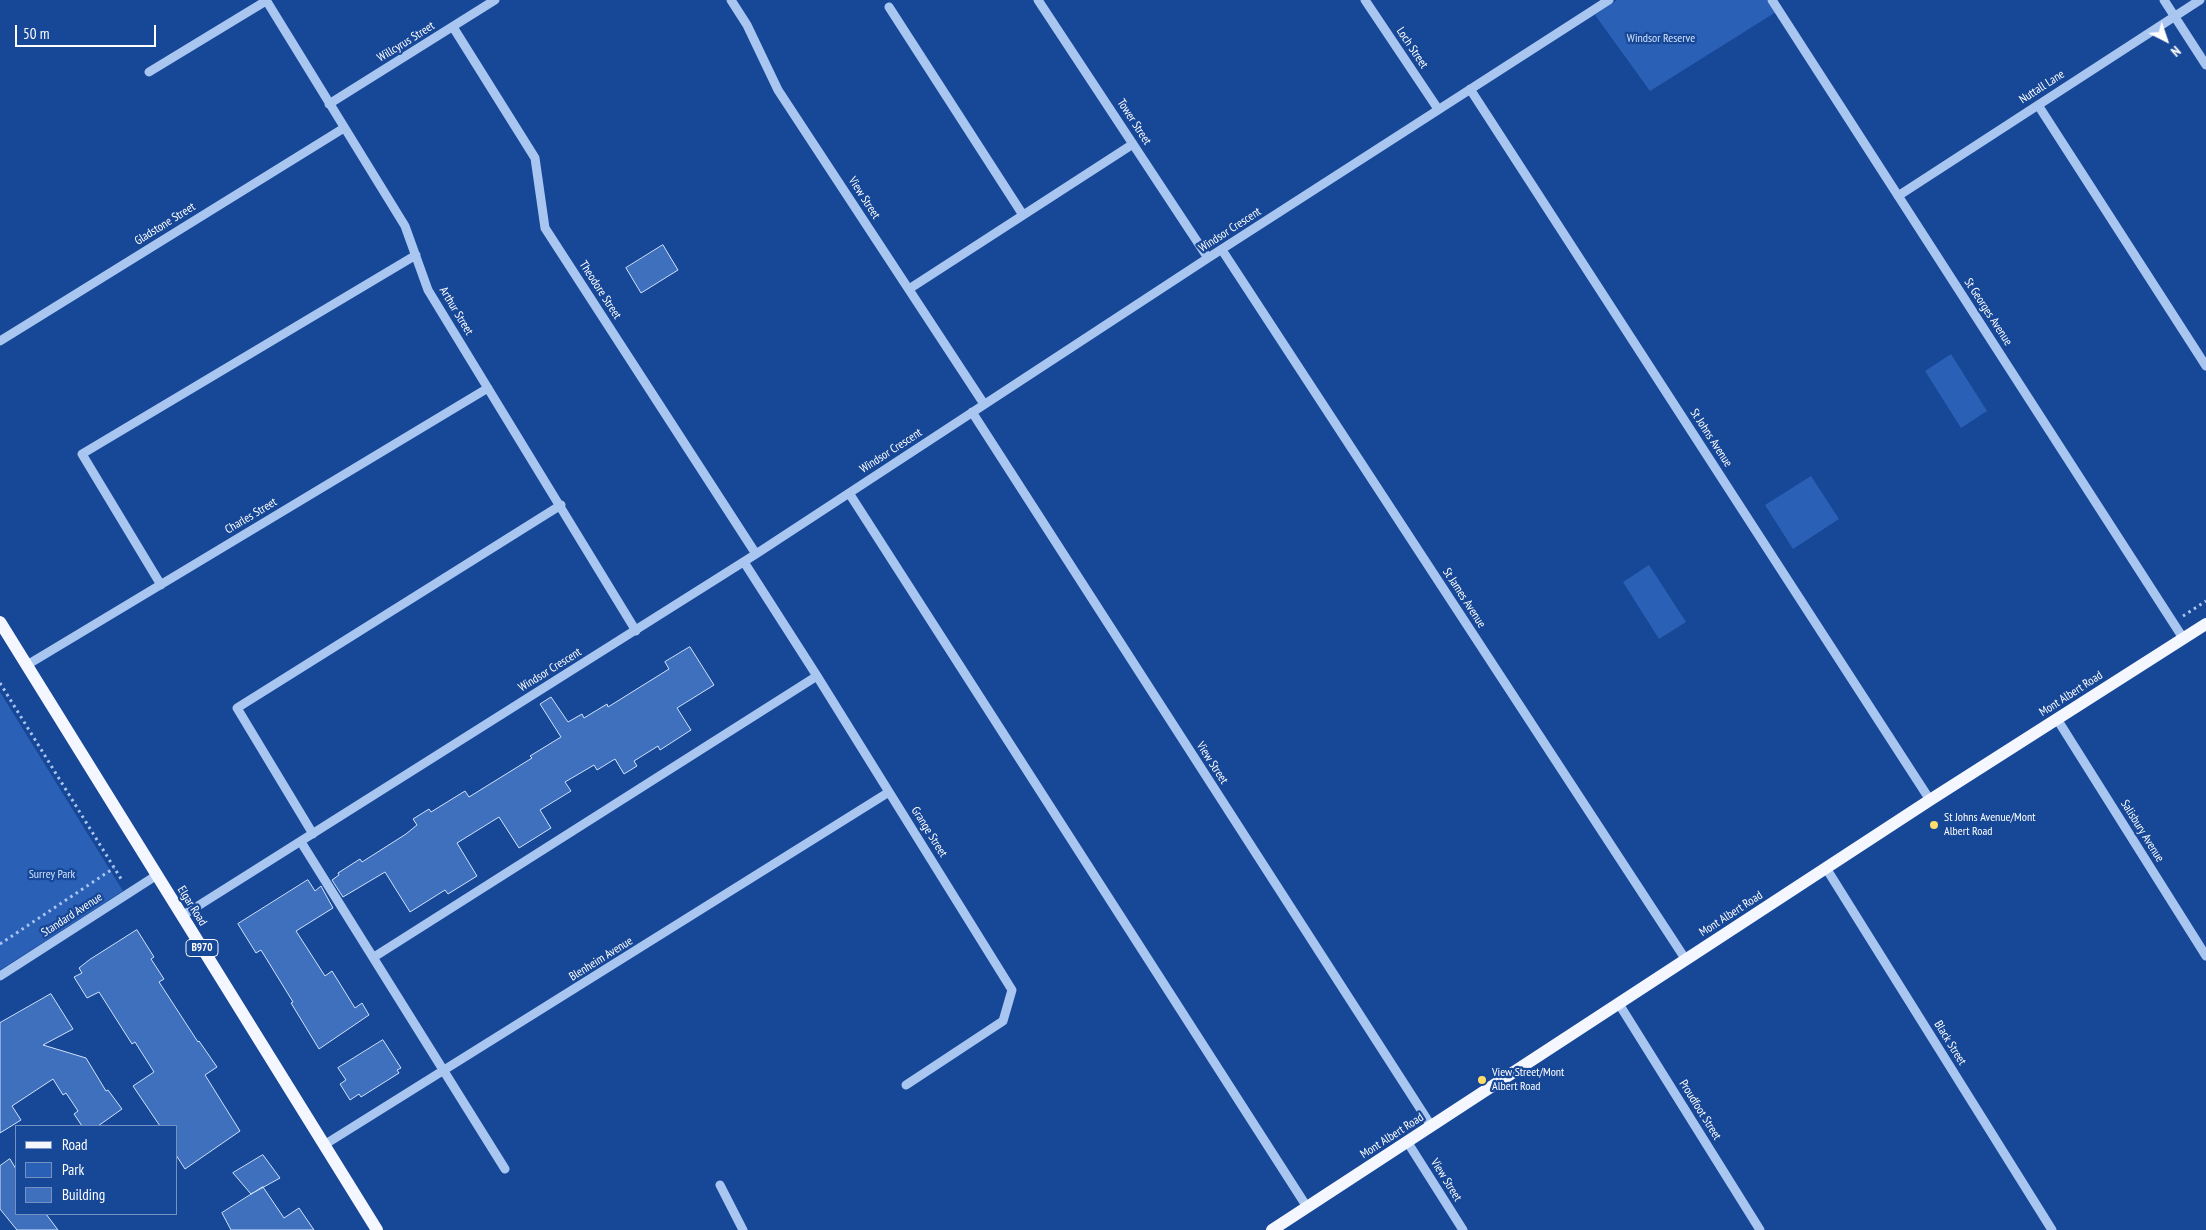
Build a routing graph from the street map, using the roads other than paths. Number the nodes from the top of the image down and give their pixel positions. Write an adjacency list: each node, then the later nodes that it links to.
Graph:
1 (266, 0): 14 (street); 16 (street, Arthur Street)
2 (496, 0): 12 (street, Willcyrus Street)
3 (731, 0): 26 (street, View Street)
4 (1038, 0): 20 (street, Tower Street)
5 (1365, 0): 18 (street, Loch Street)
6 (1609, 0): 15 (street, Windsor Crescent)
7 (1772, 0): 21 (street, St Georges Avenue)
8 (2164, 0): 11 (street)
9 (2200, 0): 11 (street, Nuttall Lane)
10 (889, 7): 22 (street)
11 (2175, 16): 13 (street); 17 (street, Nuttall Lane)
12 (453, 27): 16 (street, Willcyrus Street); 34 (street, Theodore Street)
13 (2206, 65)
14 (149, 72)
15 (1470, 89): 18 (street, Windsor Crescent); 45 (street, St Johns Avenue)
16 (329, 104): 19 (street, Arthur Street)
17 (2038, 105): 21 (street, Nuttall Lane); 28 (street)
18 (1438, 109): 23 (street, Windsor Crescent)
19 (344, 128): 24 (street, Arthur Street); 27 (street, Gladstone Street)
20 (1133, 144): 22 (street); 25 (street, Tower Street)
21 (1898, 196): 40 (street, St Georges Avenue)
22 (1023, 215): 26 (street)
23 (1222, 250): 25 (street, Windsor Crescent); 53 (street, St James Avenue)
24 (416, 256): 29 (street, Arthur Street); 36 (street)
25 (1208, 258): 30 (street, Windsor Crescent)
26 (909, 289): 30 (street, View Street)
27 (0, 341)
28 (2206, 366)
29 (488, 388): 33 (street, Arthur Street); 36 (street, Charles Street)
30 (984, 404): 31 (street, Windsor Crescent)
31 (972, 412): 32 (street, Windsor Crescent); 58 (street, View Street)
32 (850, 493): 34 (street, Windsor Crescent); 63 (street)
33 (561, 506): 39 (street, Arthur Street); 46 (street)
34 (756, 554): 35 (street, Windsor Crescent)
35 (744, 562): 39 (street, Windsor Crescent); 42 (street, Grange Street)
36 (160, 585): 41 (street, Charles Street)
37 (0, 622): 41 (main road, Elgar Road / B970)
38 (2206, 624): 40 (main road, Mont Albert Road)
39 (636, 631): 46 (street, Windsor Crescent)
40 (2184, 638): 43 (main road, Mont Albert Road)
41 (27, 665): 49 (main road, Elgar Road / B970)
42 (817, 676): 44 (street, Grange Street); 52 (street)
43 (2057, 719): 45 (main road, Mont Albert Road); 51 (street, Salisbury Avenue)
44 (889, 792): 56 (street, Blenheim Avenue); 57 (street, Grange Street)
45 (1930, 800): 48 (main road, Mont Albert Road)
46 (313, 834): 47 (street, Windsor Crescent)
47 (300, 842): 50 (street, Windsor Crescent); 52 (street)
48 (1826, 868): 53 (main road, Mont Albert Road); 69 (street, Black Street)
49 (157, 875): 50 (main road, Elgar Road / B970); 54 (street, Standard Avenue)
50 (182, 916): 60 (main road, Elgar Road / B970)
51 (2206, 956)
52 (374, 957): 56 (street)
53 (1686, 960): 55 (main road, Mont Albert Road)
54 (0, 976)
55 (1619, 1004): 58 (main road, Mont Albert Road); 68 (street, Proudfoot Street)
56 (443, 1072): 60 (street, Blenheim Avenue); 61 (street)
57 (906, 1085)
58 (1432, 1127): 59 (main road, Mont Albert Road)
59 (1408, 1142): 63 (main road, Mont Albert Road); 67 (street, View Street)
60 (324, 1145): 64 (main road, Elgar Road / B970)
61 (505, 1169)
62 (720, 1185): 65 (street)
63 (1307, 1207): 66 (main road, Mont Albert Road)
64 (377, 1230)
65 (743, 1230)
66 (1272, 1230)
67 (1463, 1230)
68 (1760, 1230)
69 (2052, 1230)

